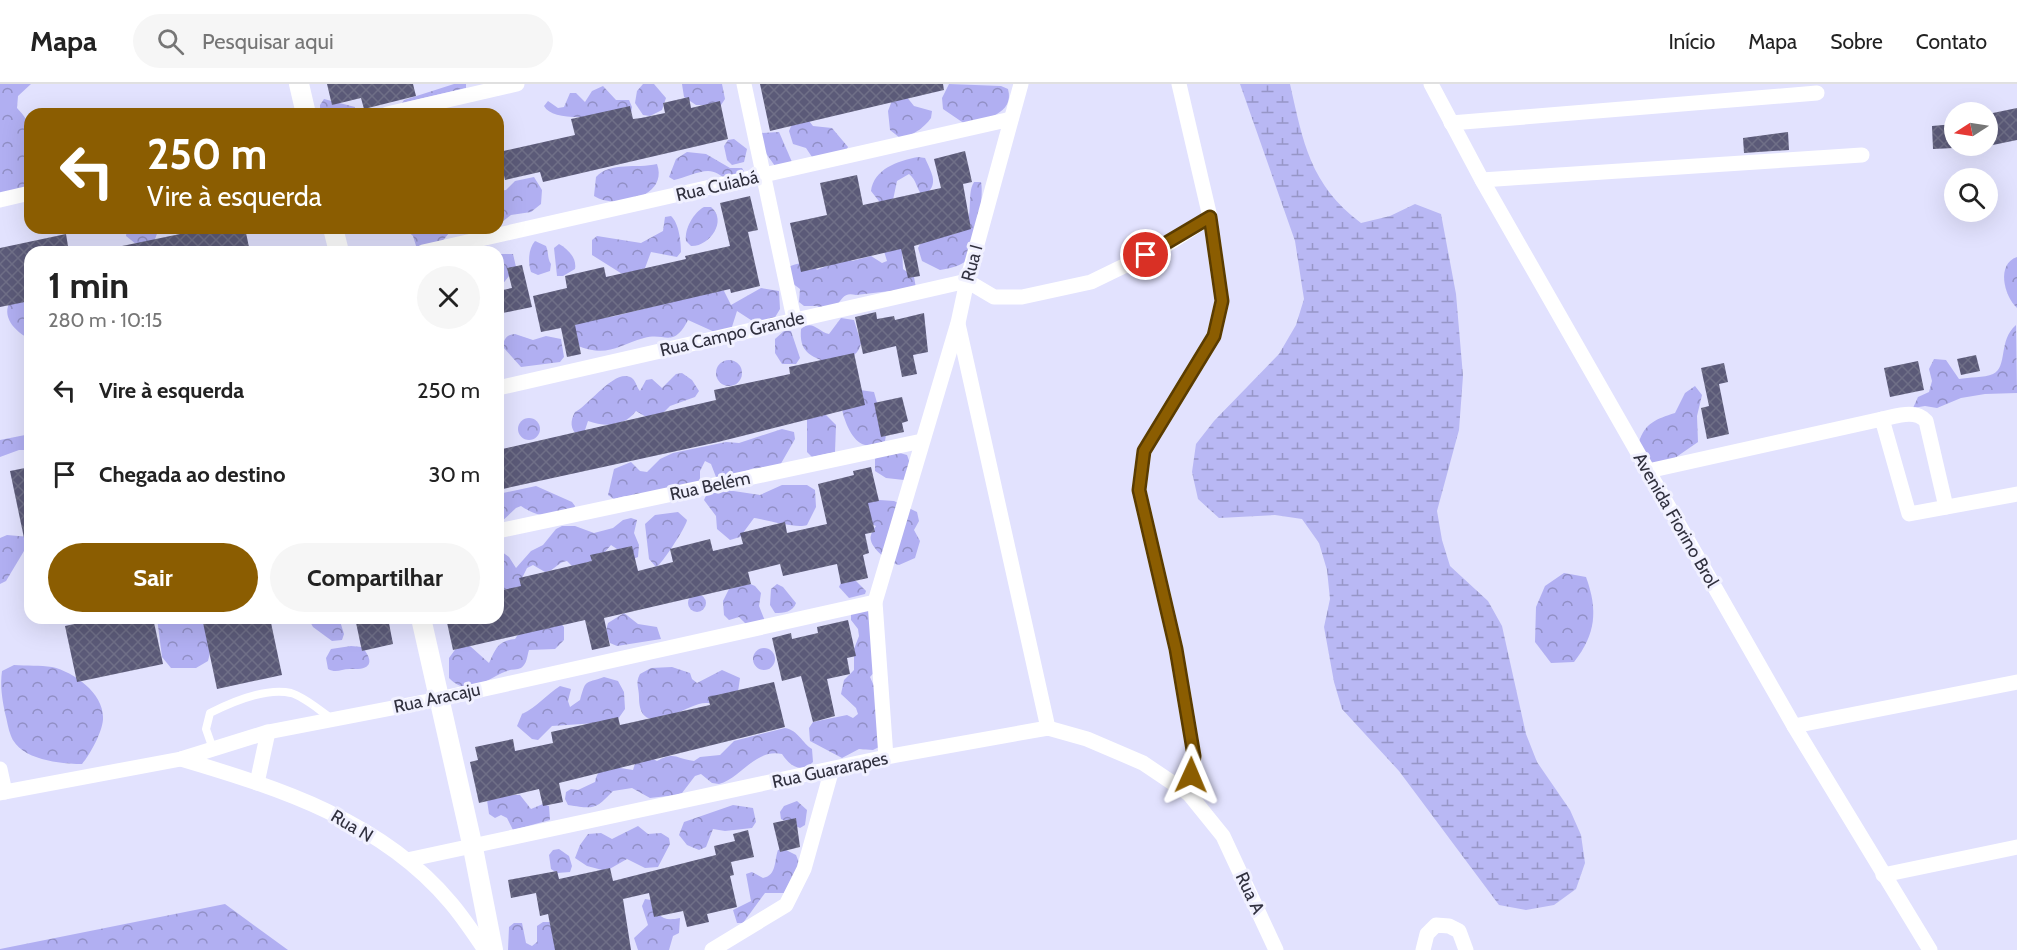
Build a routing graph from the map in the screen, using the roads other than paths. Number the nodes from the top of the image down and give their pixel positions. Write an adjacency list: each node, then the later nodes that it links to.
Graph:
1 (298, 84): 8 (street)
2 (518, 84): 9 (street)
3 (744, 84): 13 (street)
4 (1021, 84): 10 (street, Rua I)
5 (1179, 84): 17 (street)
6 (1431, 84): 11 (street, Avenida Fiorino Brol)
7 (1818, 93): 11 (street)
8 (304, 108)
9 (413, 108)
10 (1011, 118): 13 (street, Rua Cuiabá); 21 (street, Rua I)
11 (1451, 123): 14 (street, Avenida Fiorino Brol)
12 (1862, 155): 14 (street)
13 (764, 176): 19 (street, Rua Cuiabá); 22 (street)
14 (1482, 180): 27 (street, Avenida Fiorino Brol)
15 (24, 194): 16 (street)
16 (0, 200)
17 (1210, 217): 21 (street); 46 (street)
18 (504, 234): 20 (street, Rua Cuiabá)
19 (504, 234)
20 (450, 246)
21 (967, 281): 22 (street, Rua Campo Grande); 23 (street, Rua I)
22 (794, 319): 24 (street, Rua Campo Grande)
23 (958, 323): 26 (street, Rua I); 37 (street)
24 (504, 387)
25 (1882, 419): 27 (street); 29 (street); 29 (street)
26 (922, 441): 30 (street, Rua Belém); 31 (street, Rua I)
27 (1648, 471): 36 (street, Avenida Fiorino Brol)
28 (2017, 494): 29 (street)
29 (1946, 507)
30 (504, 530)
31 (875, 602): 34 (street, Rua Aracaju); 40 (street)
32 (422, 624): 34 (street)
33 (2017, 682): 36 (street)
34 (439, 699): 35 (street, Rua Aracaju); 49 (street)
35 (333, 719): 38 (street, Rua Aracaju); 39 (lane)
36 (1794, 726): 51 (street, Avenida Fiorino Brol)
37 (1048, 728): 40 (street, Rua Guararapes); 46 (street, Rua Guararapes)
38 (268, 732): 39 (street, Rua Aracaju); 44 (street)
39 (213, 749): 41 (street, Rua Aracaju)
40 (886, 757): 43 (street, Rua Guararapes)
41 (181, 759): 44 (street, Rua N); 45 (street, Rua Aracaju)
42 (0, 769): 45 (street)
43 (832, 769): 49 (street, Rua Guararapes); 54 (street)
44 (257, 783): 50 (street, Rua N)
45 (3, 793)
46 (1189, 794): 47 (street, Rua Guararapes)
47 (1223, 836): 55 (street, Rua A)
48 (2017, 847): 51 (street)
49 (473, 848): 50 (street, Rua Guararapes); 53 (street)
50 (406, 860): 52 (street, Rua N)
51 (1883, 875): 58 (street, Avenida Fiorino Brol)
52 (485, 950)
53 (493, 950)
54 (712, 950)
55 (1276, 950)
56 (1423, 950): 57 (street)
57 (1466, 950)
58 (1930, 950)

